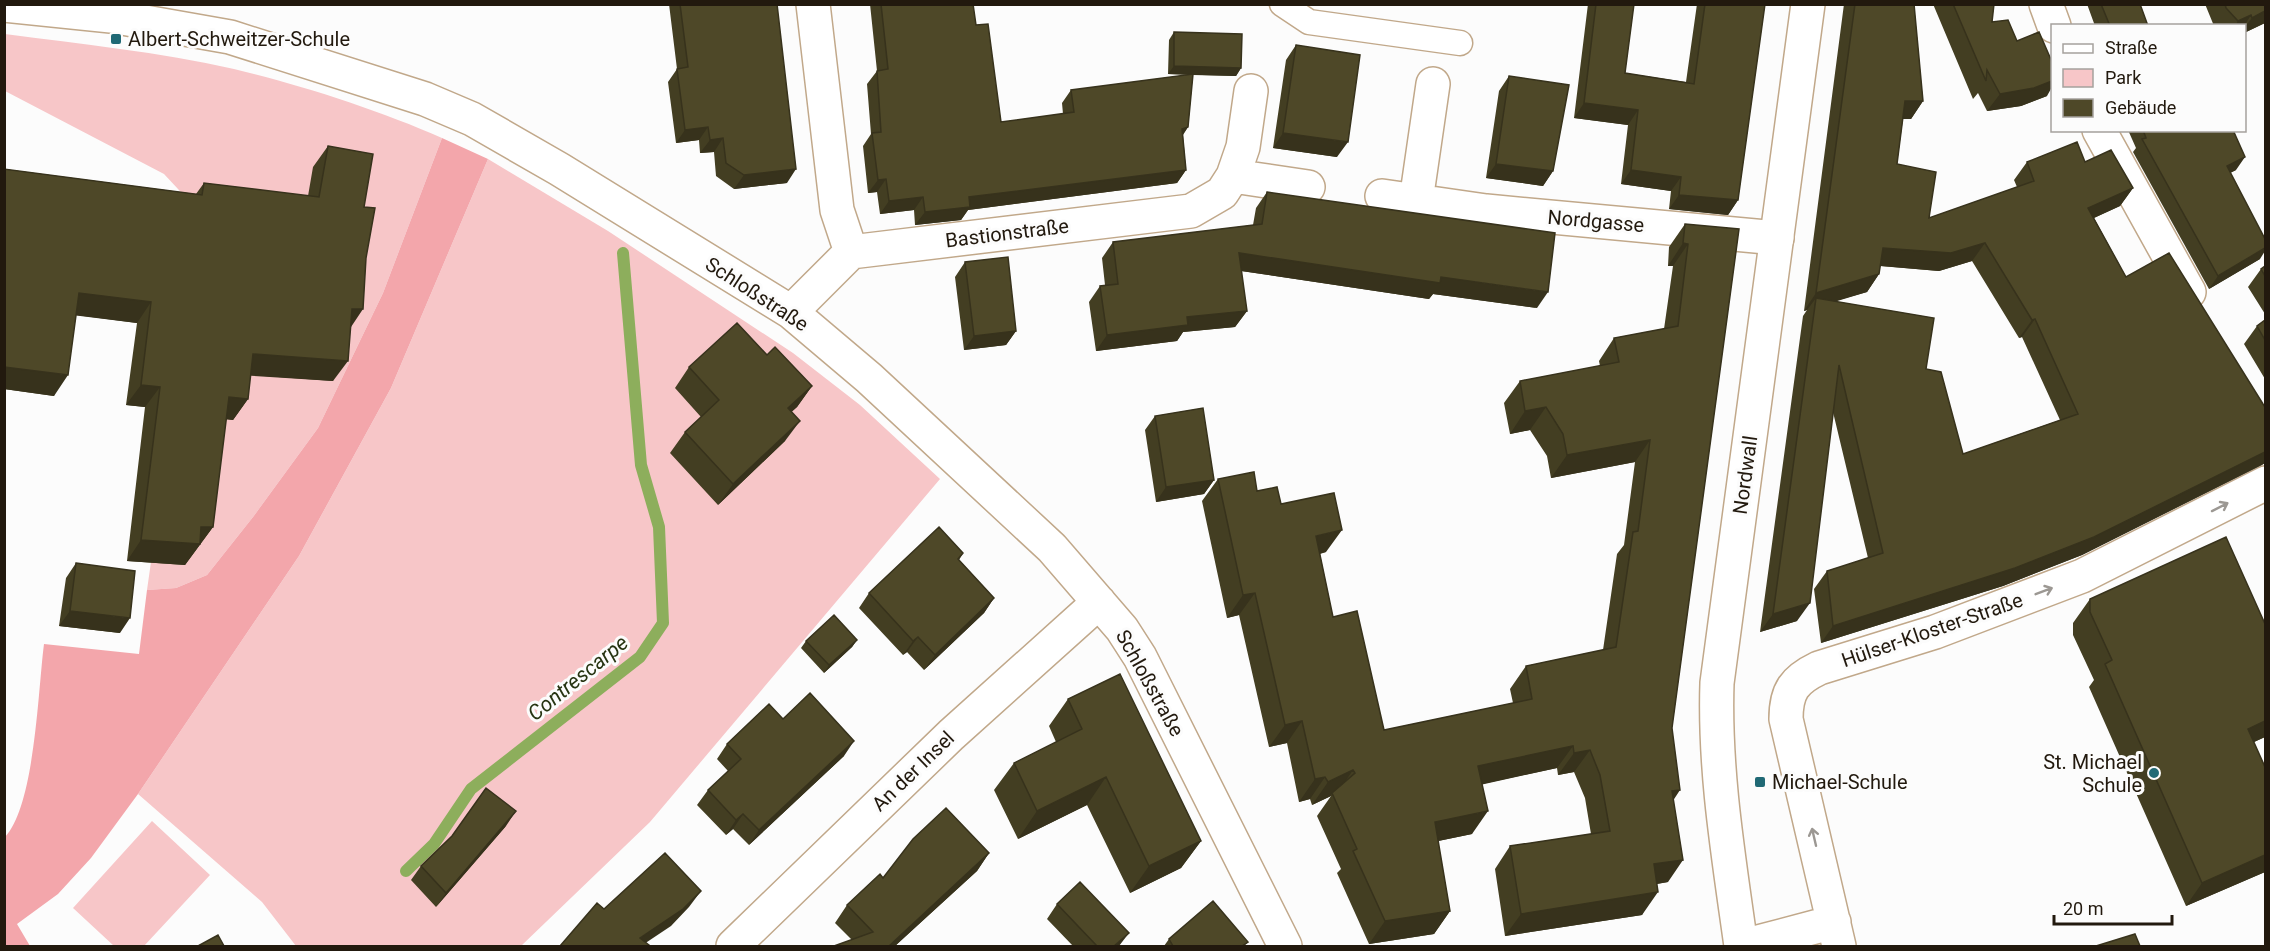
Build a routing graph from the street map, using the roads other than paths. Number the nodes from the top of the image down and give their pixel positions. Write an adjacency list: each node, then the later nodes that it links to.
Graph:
1 (813, 4): 16 (street)
2 (1282, 4): 7 (lane)
3 (1808, 4): 15 (street, Nordwall)
4 (2046, 4): 6 (street)
5 (4, 5): 17 (street, Schloßstraße)
6 (2053, 24)
7 (1460, 43)
8 (1433, 84): 14 (street)
9 (1251, 91): 11 (street, Bastionstraße)
10 (2100, 132): 18 (street)
11 (1233, 176): 12 (street); 16 (street, Bastionstraße)
12 (1308, 187)
13 (1382, 196): 14 (street, Nordgasse)
14 (1416, 201): 15 (street, Nordgasse)
15 (1777, 238): 24 (street, Nordwall)
16 (851, 252): 17 (street)
17 (791, 312): 20 (street, Schloßstraße)
18 (2206, 318)
19 (2265, 483): 21 (street, Hülser-Kloster-Straße, one-way to 19)
20 (1099, 602): 22 (street, An der Insel); 23 (street, Schloßstraße)
21 (1834, 921): 24 (street, Hülser-Kloster-Straße)
22 (733, 946)
23 (1285, 946)
24 (1742, 946)

